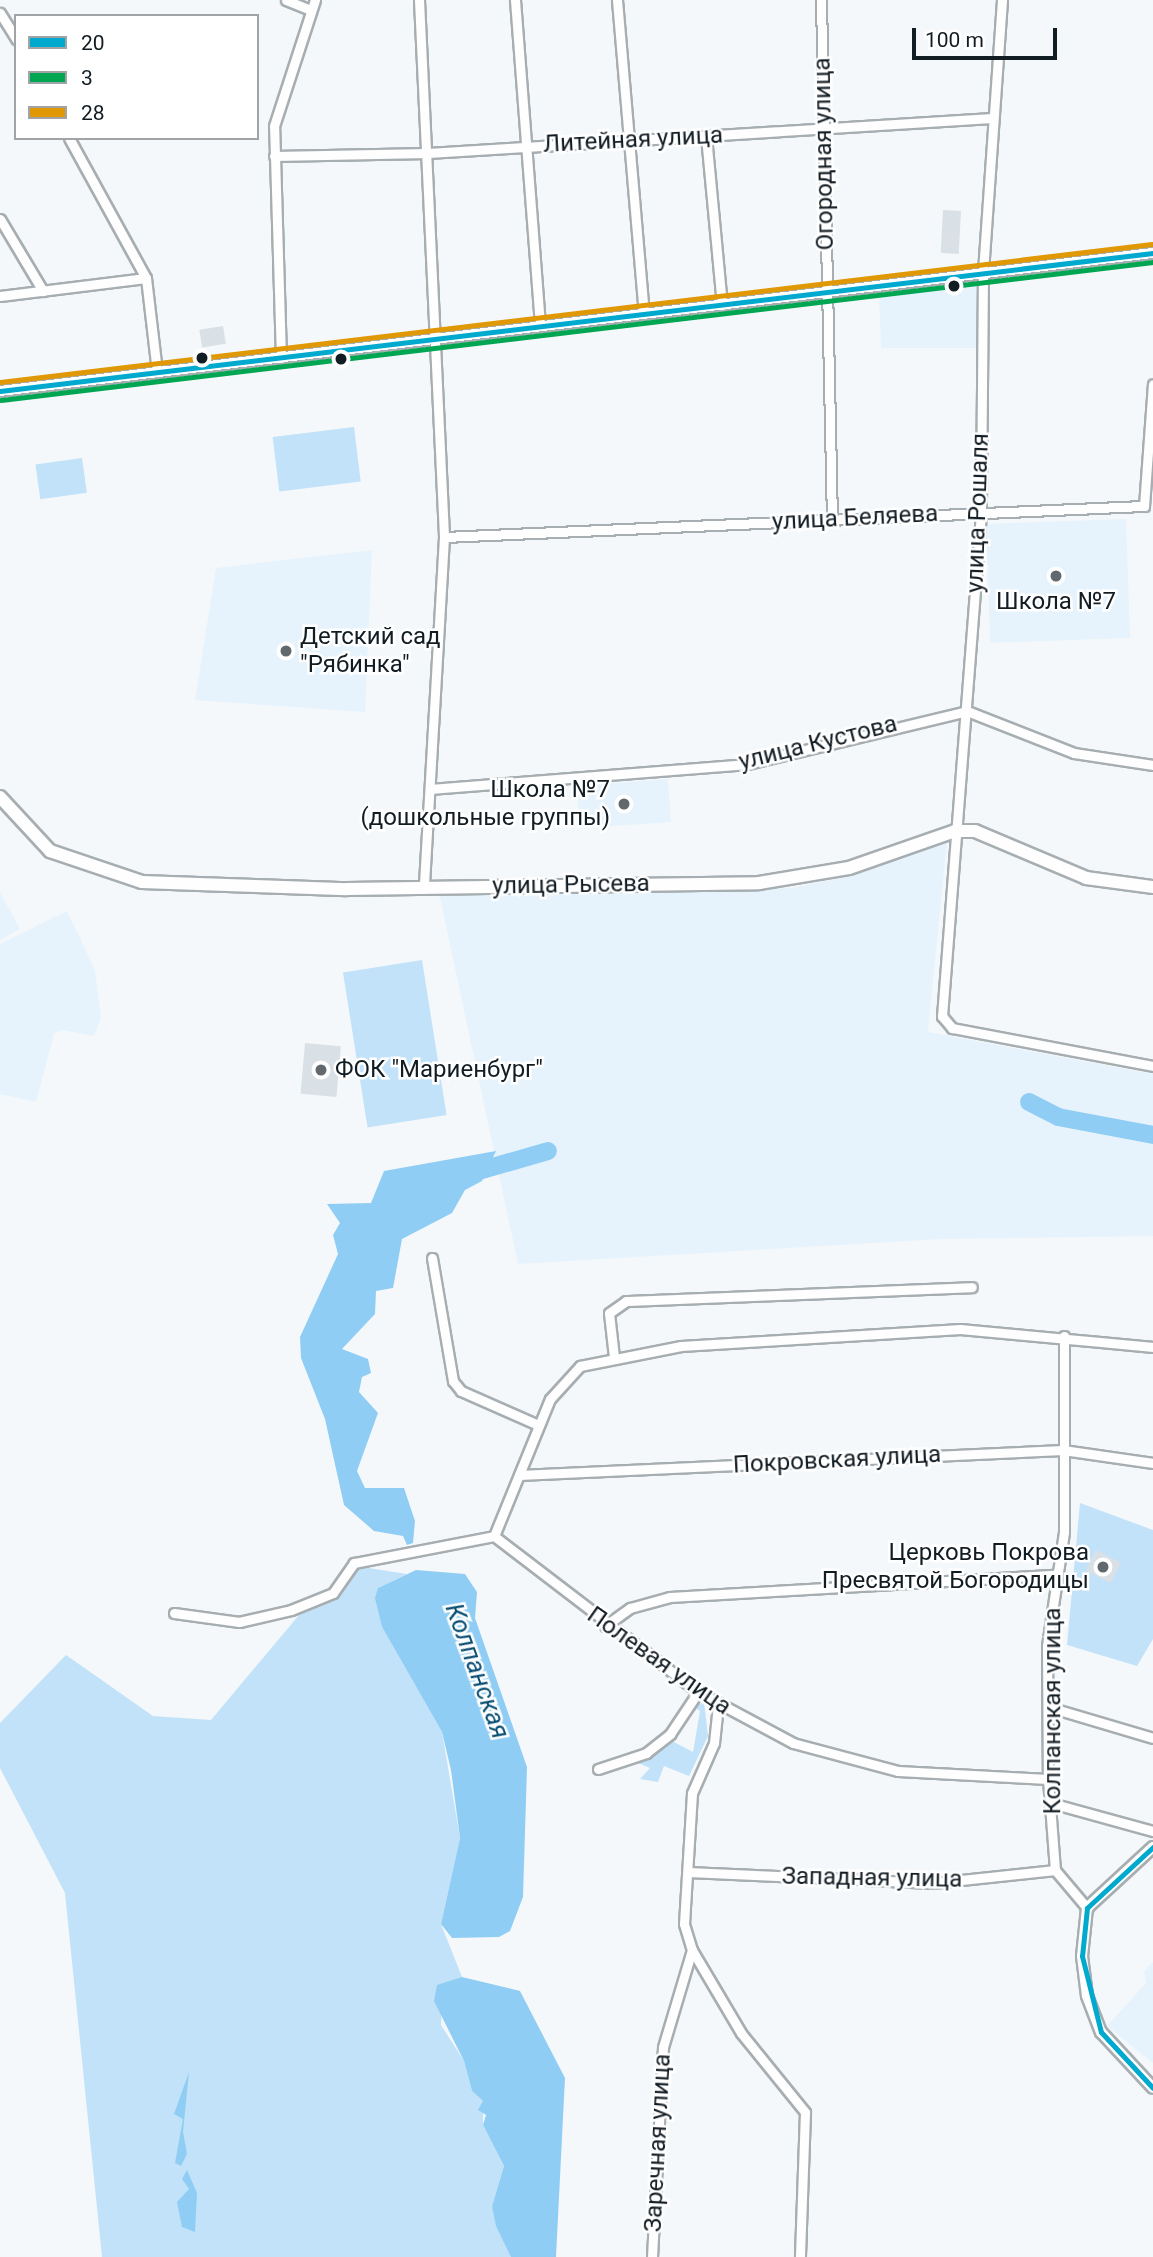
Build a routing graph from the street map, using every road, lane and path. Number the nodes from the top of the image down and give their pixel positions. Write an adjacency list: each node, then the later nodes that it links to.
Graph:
1 (286, 0): 7 (street)
2 (419, 0): 16 (street)
3 (515, 0): 15 (street)
4 (617, 0): 14 (street)
5 (821, 0): 11 (street, Огородная улица)
6 (1002, 0): 10 (street, улица Рошаля)
7 (313, 5): 17 (street)
8 (0, 13): 9 (street)
9 (14, 36)
10 (992, 118): 11 (street, Литейная улица); 20 (street, улица Рошаля)
11 (822, 128): 12 (street, Литейная улица); 23 (street, Огородная улица)
12 (706, 136): 14 (street, Литейная улица); 25 (street)
13 (70, 140): 21 (street)
14 (628, 141): 15 (street, Литейная улица); 26 (street)
15 (527, 146): 16 (street, Литейная улица); 27 (street)
16 (428, 153): 17 (street, Литейная улица); 28 (street)
17 (274, 156): 29 (street)
18 (0, 219): 22 (street)
19 (1153, 253): 20 (street)
20 (983, 273): 23 (street); 33 (street, улица Рошаля)
21 (146, 278): 22 (street); 30 (street)
22 (43, 291): 24 (street)
23 (827, 292): 25 (street); 34 (street, Огородная улица)
24 (0, 296)
25 (722, 305): 26 (street)
26 (644, 314): 27 (street)
27 (540, 327): 28 (street)
28 (438, 339): 29 (street); 35 (street)
29 (281, 358): 30 (street)
30 (157, 372): 32 (street)
31 (1153, 384): 33 (street, улица Беляева)
32 (0, 391)
33 (981, 513): 34 (street, улица Беляева); 36 (street, улица Рошаля)
34 (832, 519): 35 (street, улица Беляева)
35 (444, 537): 38 (street)
36 (967, 711): 37 (street); 38 (street, улица Кустова); 40 (street, улица Рошаля)
37 (1153, 765)
38 (431, 789): 42 (street)
39 (0, 797): 42 (main road, улица Рысева)
40 (955, 831): 41 (main road, улица Рысева); 42 (main road, улица Рысева); 43 (street, улица Рошаля)
41 (1153, 887)
42 (424, 888)
43 (1153, 1066)
44 (432, 1258): 49 (street)
45 (972, 1287): 48 (street)
46 (1064, 1336): 47 (street); 48 (street); 50 (street, Колпанская улица)
47 (1153, 1347)
48 (614, 1357): 49 (street)
49 (538, 1425): 52 (street)
50 (1063, 1450): 51 (street, Покровская улица); 52 (street, Покровская улица); 54 (street, Колпанская улица)
51 (1153, 1463)
52 (519, 1475): 53 (street)
53 (494, 1536): 55 (street); 56 (street, Полевая улица)
54 (1054, 1575): 56 (street); 59 (street, Колпанская улица)
55 (174, 1613)
56 (605, 1626): 57 (street, Полевая улица)
57 (698, 1692): 58 (street, Полевая улица); 61 (street)
58 (718, 1705): 62 (street, Полевая улица); 67 (street)
59 (1052, 1708): 60 (street); 62 (street, Колпанская улица)
60 (1153, 1738)
61 (598, 1769)
62 (1048, 1779): 63 (street, Колпанская улица)
63 (1051, 1803): 64 (street); 66 (street, Колпанская улица)
64 (1153, 1831)
65 (1153, 1847): 68 (street)
66 (1055, 1870): 67 (street, Западная улица); 68 (street)
67 (688, 1872): 69 (street)
68 (1087, 1908): 70 (street)
69 (692, 1950): 71 (street, Заречная улица); 72 (street)
70 (1153, 2088)
71 (652, 2257)
72 (800, 2257)

